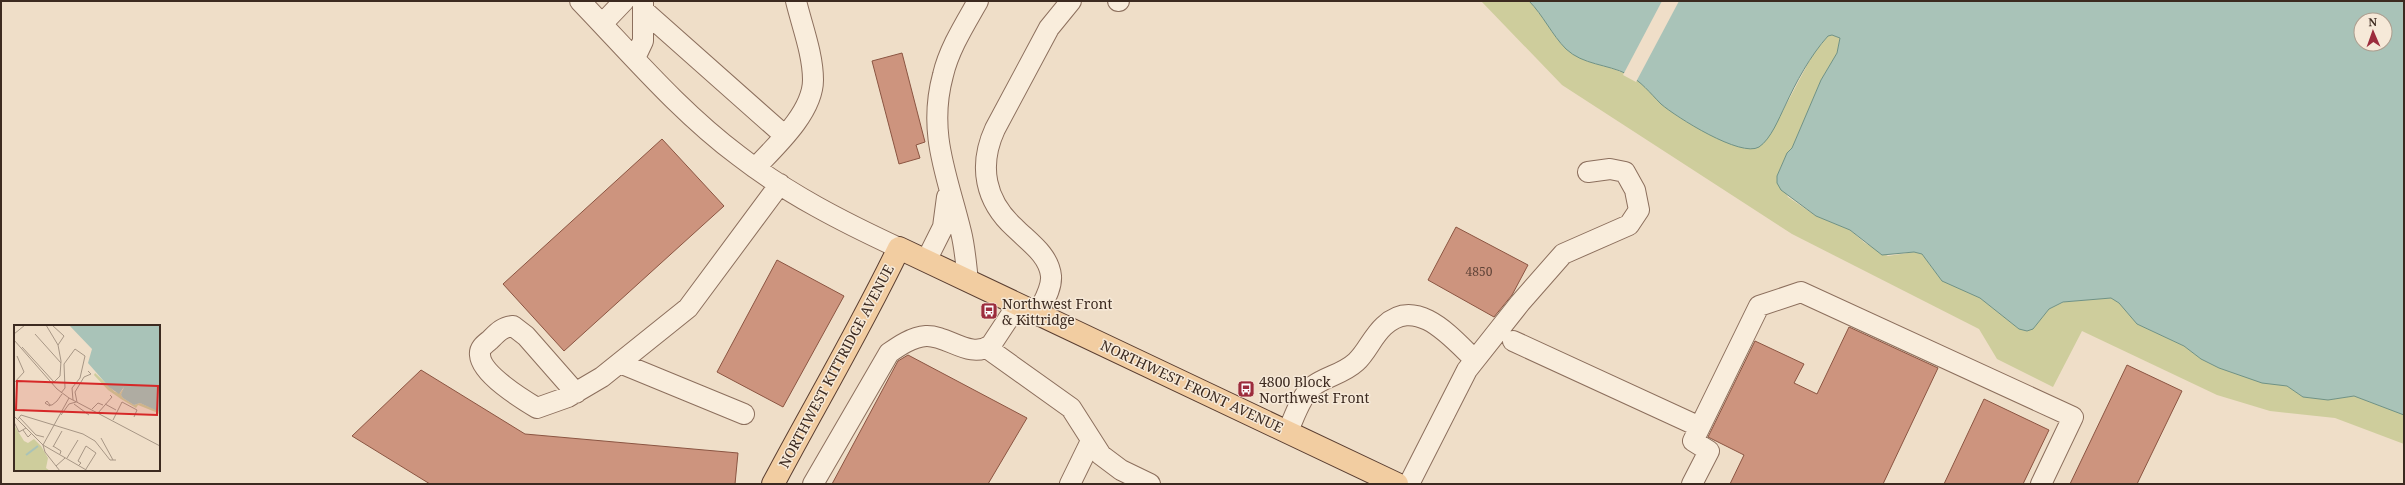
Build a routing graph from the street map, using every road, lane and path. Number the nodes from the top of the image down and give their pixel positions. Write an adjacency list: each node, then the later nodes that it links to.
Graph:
1 (580, 1): 7 (street, NORTHWEST FRONT AVENUE)
2 (624, 1): 7 (street)
3 (796, 1): 9 (street)
4 (978, 1): 13 (street)
5 (1071, 1): 18 (street)
6 (643, 6): 8 (street); 9 (street)
7 (602, 24): 8 (street, NORTHWEST FRONT AVENUE)
8 (635, 58): 10 (street, NORTHWEST FRONT AVENUE)
9 (784, 135): 10 (street)
10 (755, 168): 12 (street, NORTHWEST FRONT AVENUE)
11 (1588, 172): 21 (street)
12 (780, 184): 14 (street, NORTHWEST FRONT AVENUE); 22 (street)
13 (947, 184): 15 (street); 16 (street)
14 (899, 248): 15 (main road, NORTHWEST FRONT AVENUE); 28 (main road, NORTHWEST KITTRIDGE AVENUE)
15 (926, 261): 16 (main road, NORTHWEST FRONT AVENUE)
16 (968, 281): 17 (main road, NORTHWEST FRONT AVENUE)
17 (1018, 304): 18 (main road, NORTHWEST FRONT AVENUE); 20 (street)
18 (1038, 314): 26 (main road, NORTHWEST FRONT AVENUE)
19 (1513, 341): 25 (street)
20 (987, 348): 27 (street); 29 (street)
21 (1475, 360): 26 (street); 33 (street)
22 (620, 363): 23 (street); 24 (street)
23 (576, 393): 23 (street)
24 (744, 414)
25 (1700, 427): 34 (street); 35 (street)
26 (1288, 431): 32 (main road, NORTHWEST FRONT AVENUE)
27 (1091, 441): 30 (street); 31 (street)
28 (773, 484)
29 (813, 484)
30 (1070, 484)
31 (1150, 484)
32 (1397, 484)
33 (1409, 484)
34 (1692, 484)
35 (2041, 484)

